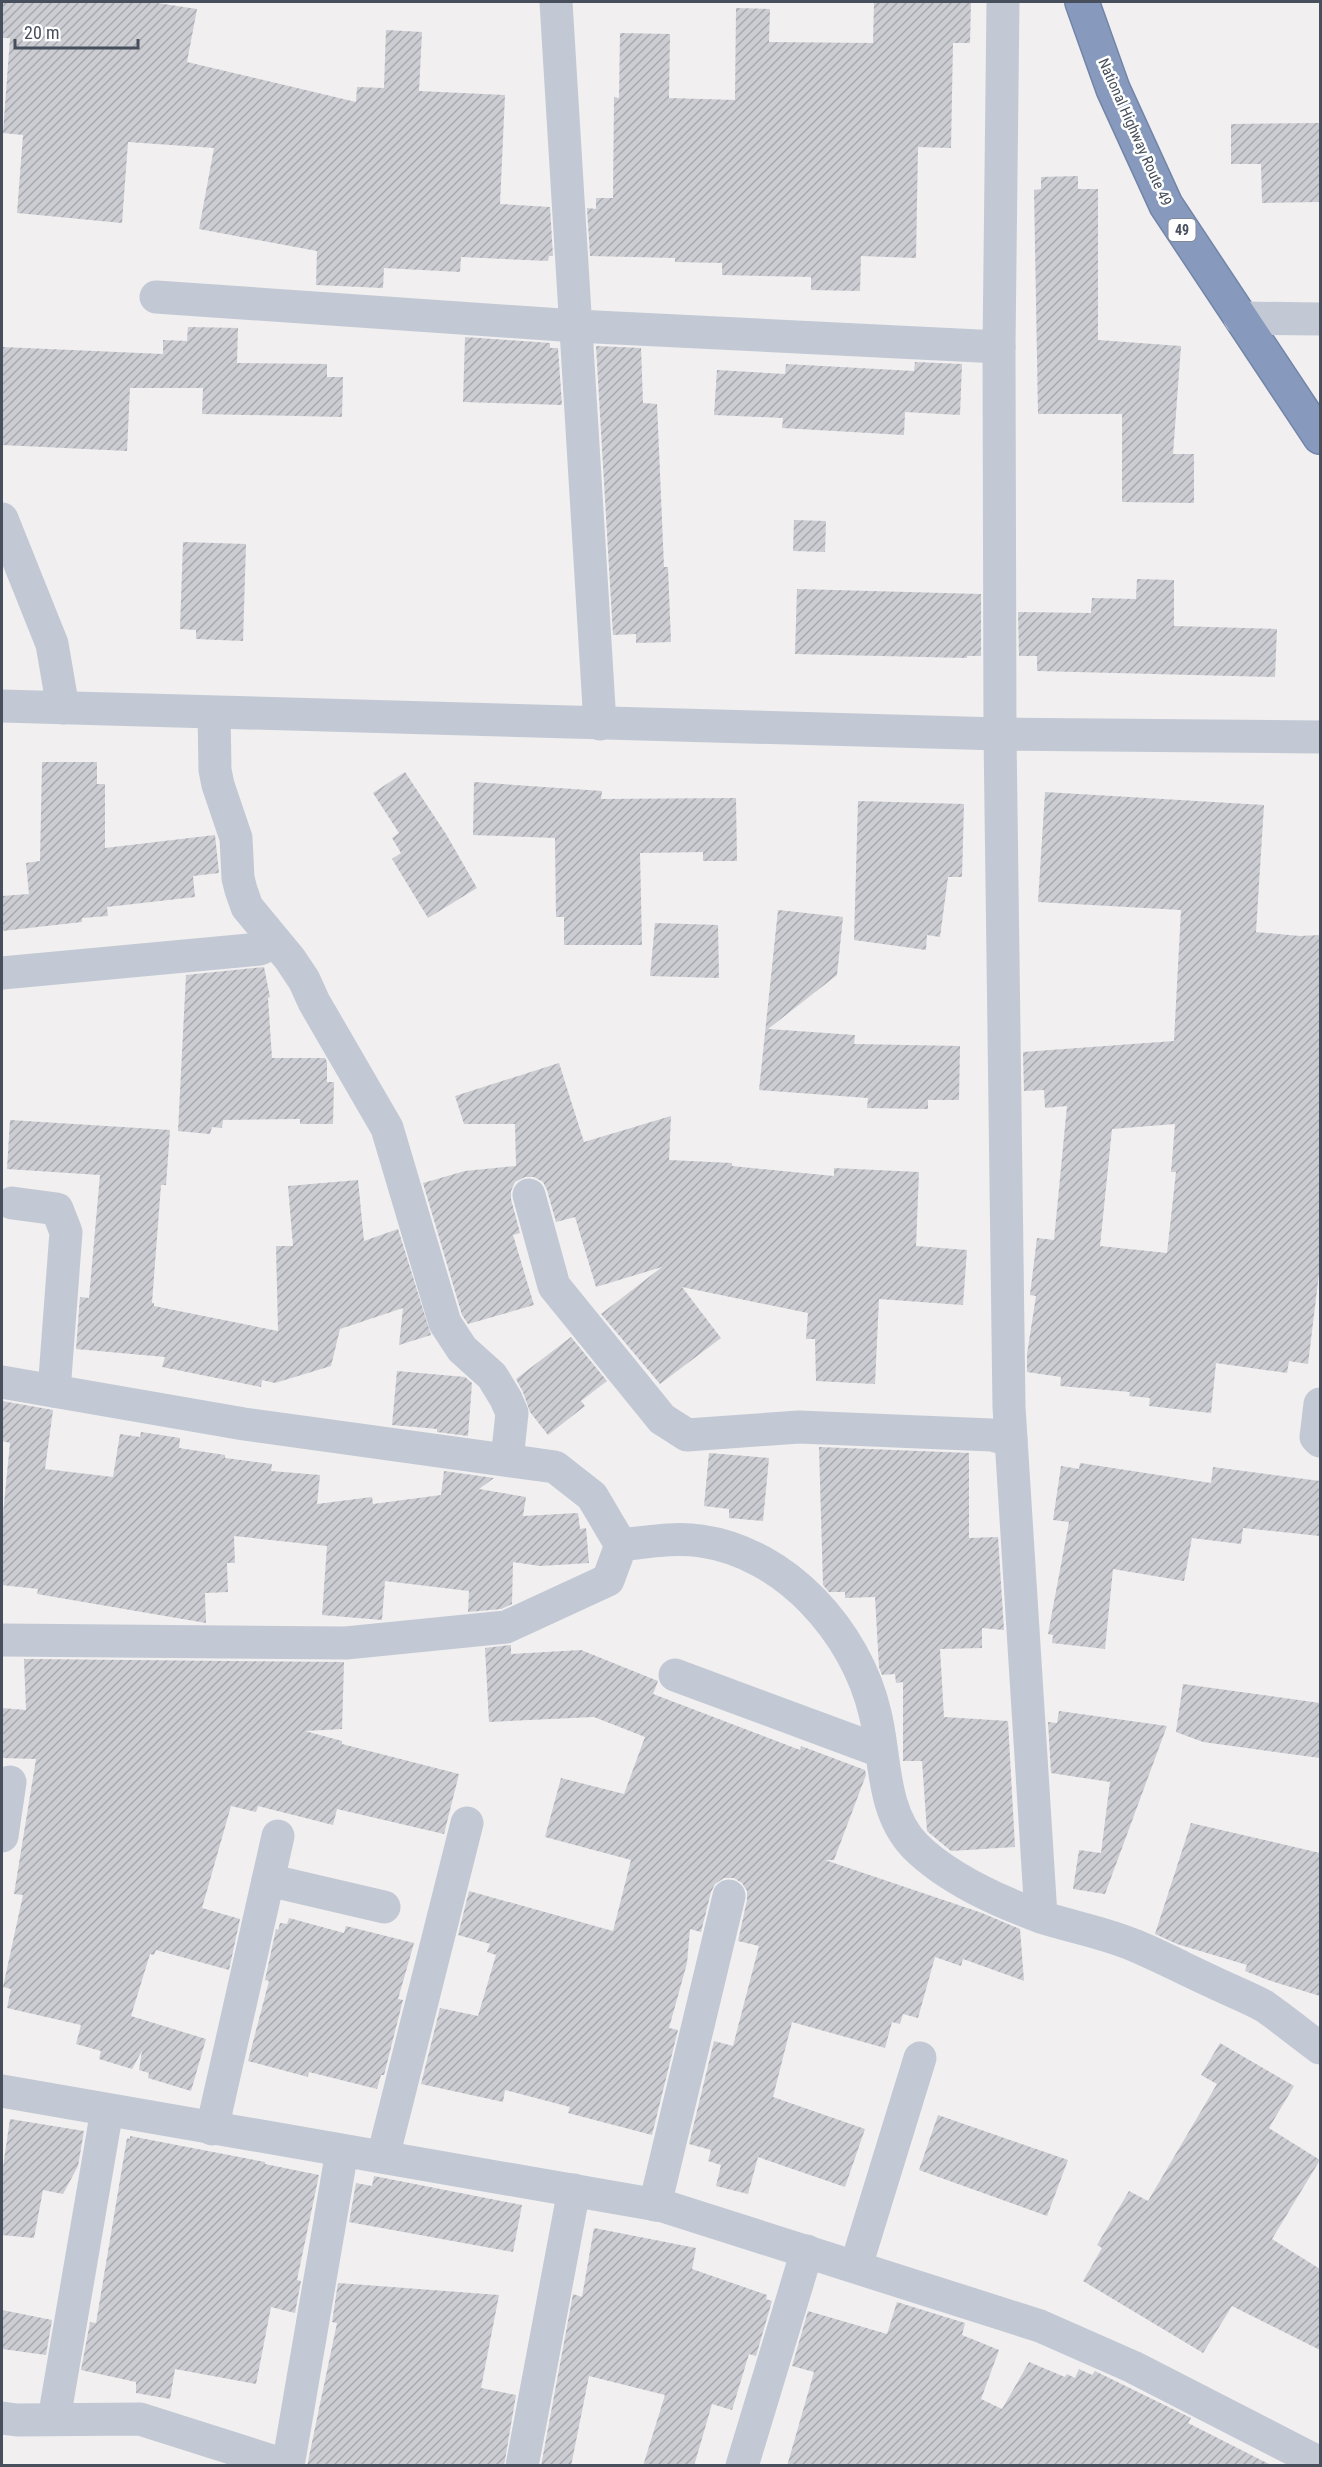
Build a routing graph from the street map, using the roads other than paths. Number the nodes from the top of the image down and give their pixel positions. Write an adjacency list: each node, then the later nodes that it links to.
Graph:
1 (556, 2): 7 (street)
2 (1003, 2): 8 (street)
3 (1082, 2): 5 (highway, National Highway Route 49 / 49)
4 (156, 297): 7 (street)
5 (1240, 318): 6 (street); 9 (highway, National Highway Route 49 / 49)
6 (1320, 319)
7 (576, 326): 8 (street); 14 (street)
8 (999, 347): 15 (street)
9 (1320, 437)
10 (2, 519): 12 (street)
11 (2, 706): 12 (street)
12 (63, 708): 13 (street)
13 (214, 713): 14 (street); 17 (street)
14 (600, 724): 15 (street)
15 (1000, 734): 16 (street); 24 (street)
16 (1320, 737)
17 (274, 942): 18 (street); 26 (street)
18 (2, 973)
19 (529, 1195): 24 (street)
20 (12, 1203): 22 (street)
21 (2, 1382): 22 (street)
22 (54, 1391): 26 (street)
23 (1320, 1404): 25 (street)
24 (1011, 1440): 38 (street)
25 (1320, 1441)
26 (507, 1460): 27 (street)
27 (621, 1545): 28 (street); 30 (street)
28 (2, 1640)
29 (675, 1675): 30 (street)
30 (880, 1751): 38 (street)
31 (10, 1782): 33 (street)
32 (467, 1823): 45 (street)
33 (2, 1836)
34 (278, 1836): 35 (street)
35 (268, 1880): 37 (street); 43 (street)
36 (729, 1896): 47 (street)
37 (384, 1907)
38 (1041, 1916): 39 (street)
39 (1320, 2048)
40 (920, 2058): 49 (street)
41 (2, 2091): 42 (street)
42 (107, 2110): 43 (street); 51 (street)
43 (212, 2129): 44 (street)
44 (342, 2151): 45 (street); 53 (street)
45 (383, 2157): 46 (street)
46 (574, 2190): 47 (street); 54 (street)
47 (655, 2205): 48 (street)
48 (807, 2251): 49 (street); 55 (street)
49 (856, 2266): 52 (street)
50 (2, 2418): 51 (street)
51 (54, 2420): 53 (street)
52 (1320, 2463)
53 (288, 2465)
54 (522, 2466)
55 (742, 2466)

